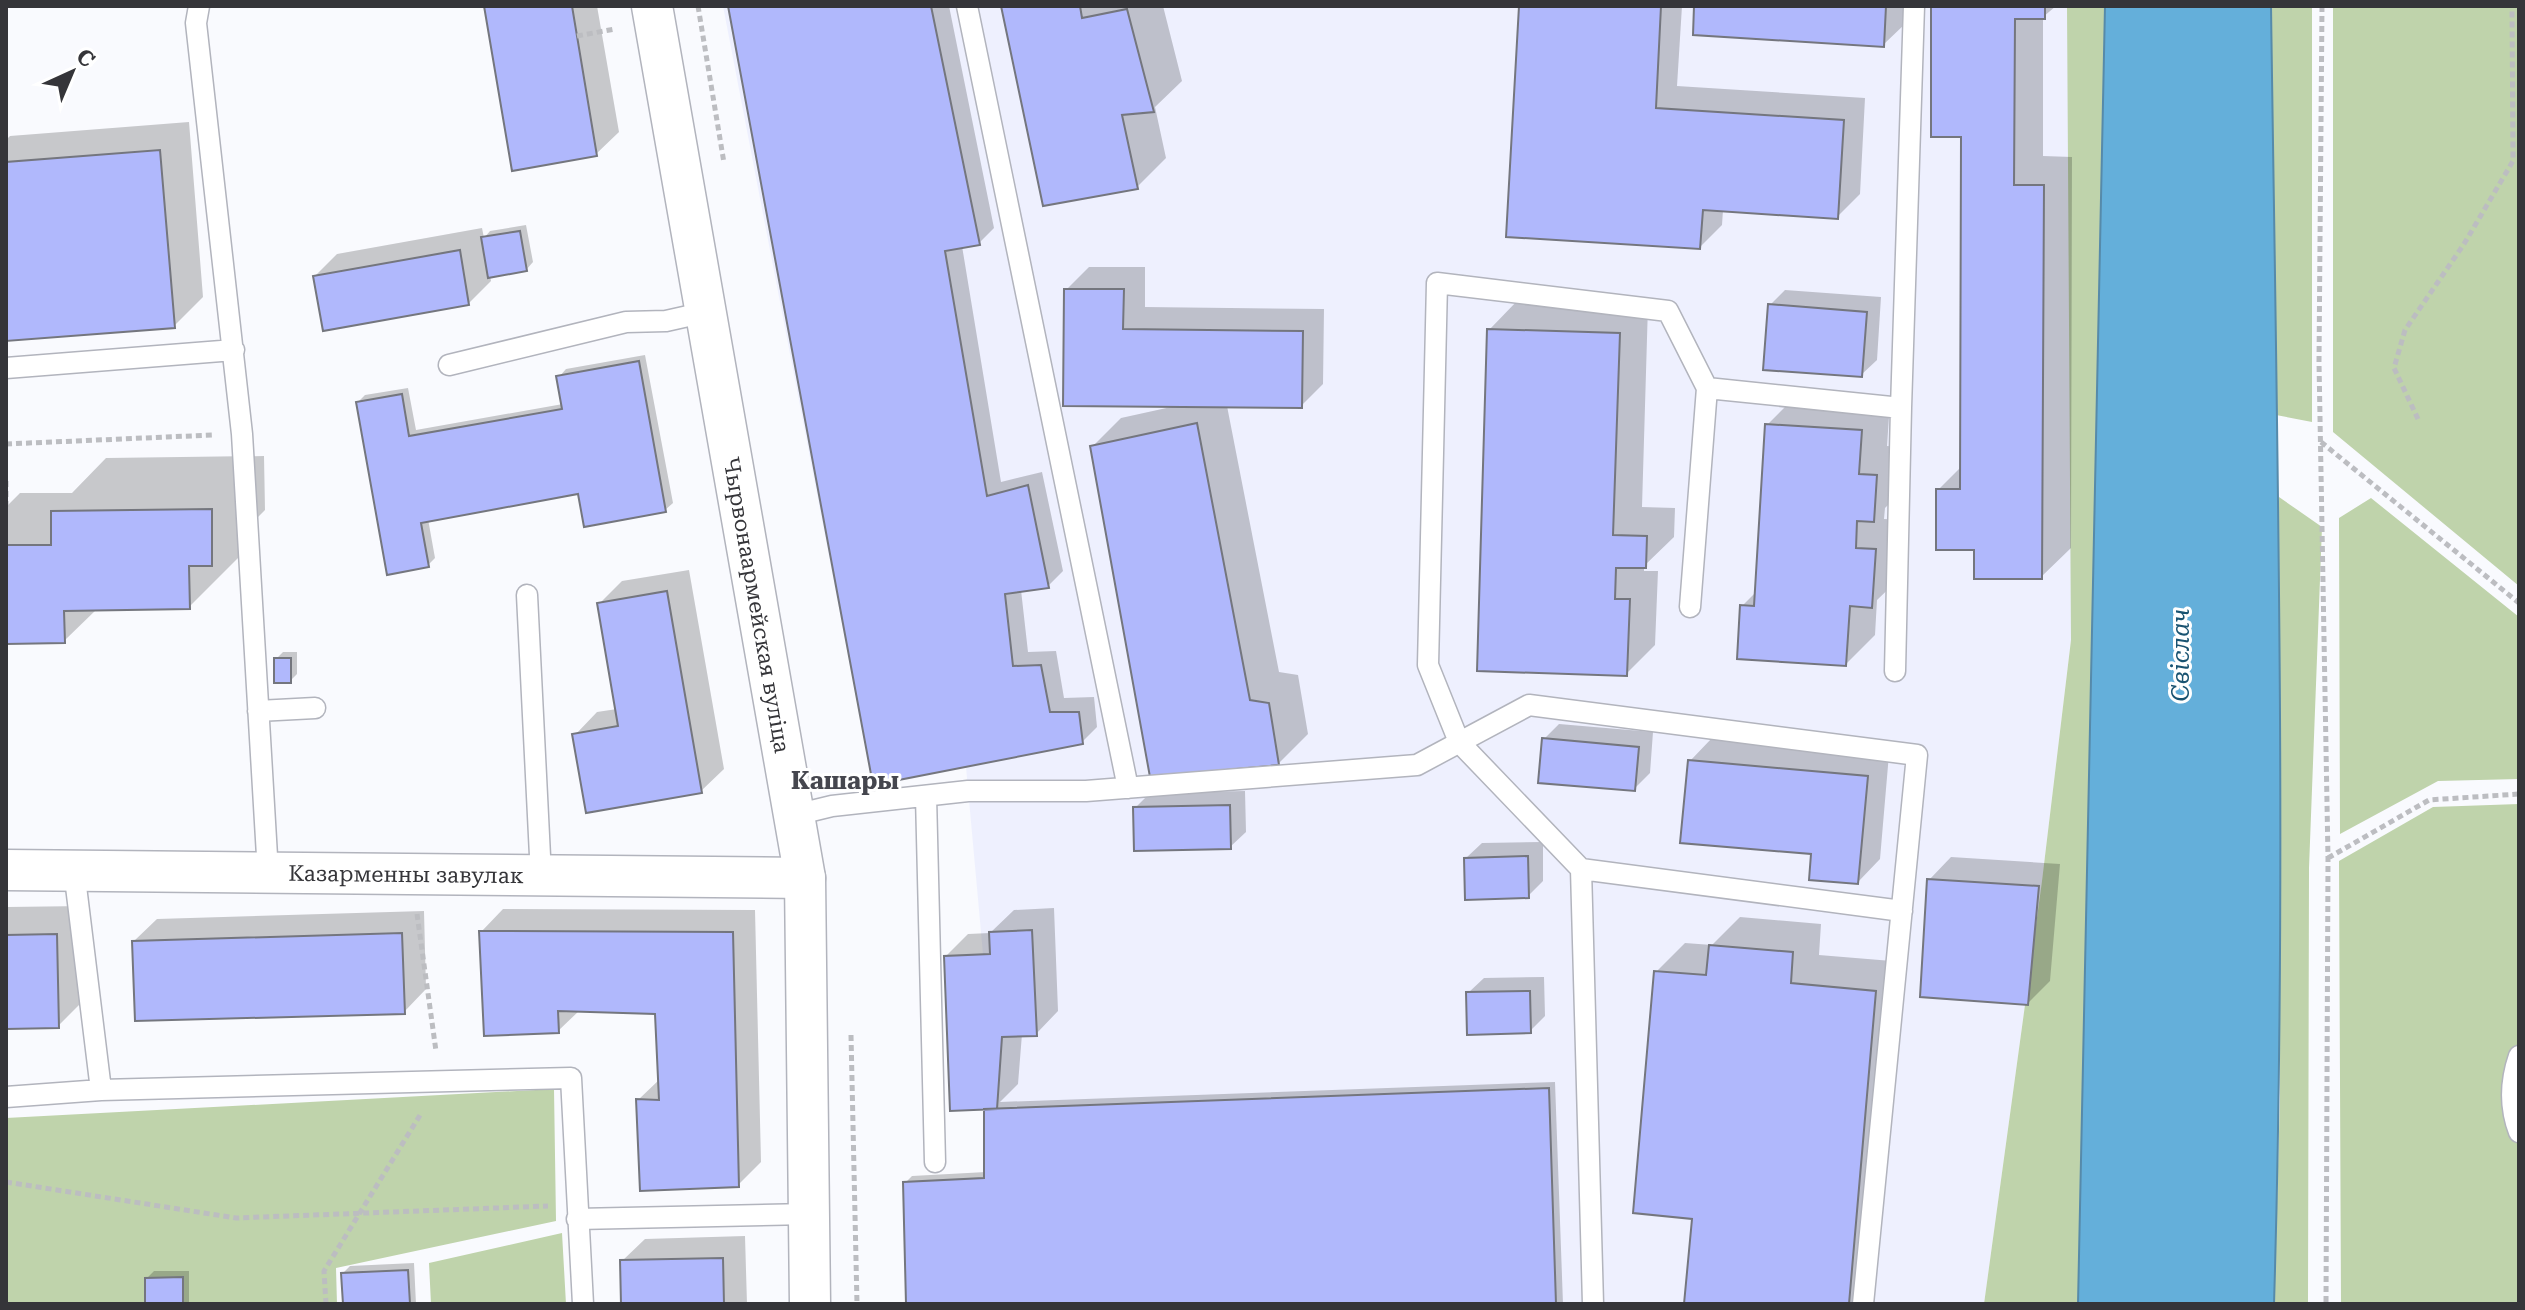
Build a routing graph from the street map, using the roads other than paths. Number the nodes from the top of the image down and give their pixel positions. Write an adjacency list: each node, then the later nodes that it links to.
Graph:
1 (199, 6): 6 (lane)
2 (652, 6): 5 (street, Чырвонаармейская вуліца)
3 (967, 6): 17 (lane)
4 (1914, 6): 10 (lane)
5 (706, 312): 7 (lane); 19 (street, Чырвонаармейская вуліца)
6 (234, 350): 8 (lane); 15 (lane)
7 (449, 365)
8 (6, 368)
9 (1707, 388): 10 (lane); 12 (lane); 16 (lane)
10 (1901, 408): 13 (lane)
11 (527, 595): 24 (lane)
12 (1690, 607)
13 (1895, 671)
14 (315, 708): 15 (lane)
15 (258, 711): 23 (lane)
16 (1459, 742): 17 (lane); 20 (lane); 26 (lane)
17 (1128, 788): 18 (lane)
18 (926, 796): 19 (lane); 31 (lane)
19 (795, 815): 25 (street, Чырвонаармейская вуліца)
20 (1581, 869): 26 (lane); 36 (lane)
21 (6, 870): 22 (street, Казарменны завулак)
22 (74, 870): 23 (street, Казарменны завулак); 28 (lane)
23 (268, 873): 24 (street, Казарменны завулак)
24 (541, 876): 25 (street, Казарменны завулак)
25 (805, 878): 33 (street, Чырвонаармейская вуліца)
26 (1902, 911): 37 (lane)
27 (2519, 1056): 30 (lane)
28 (101, 1090): 29 (lane); 32 (lane)
29 (6, 1097)
30 (2519, 1132)
31 (935, 1162)
32 (577, 1212): 33 (lane); 34 (lane)
33 (809, 1214): 35 (street, Чырвонаармейская вуліца)
34 (583, 1304)
35 (810, 1304)
36 (1593, 1304)
37 (1863, 1304)

